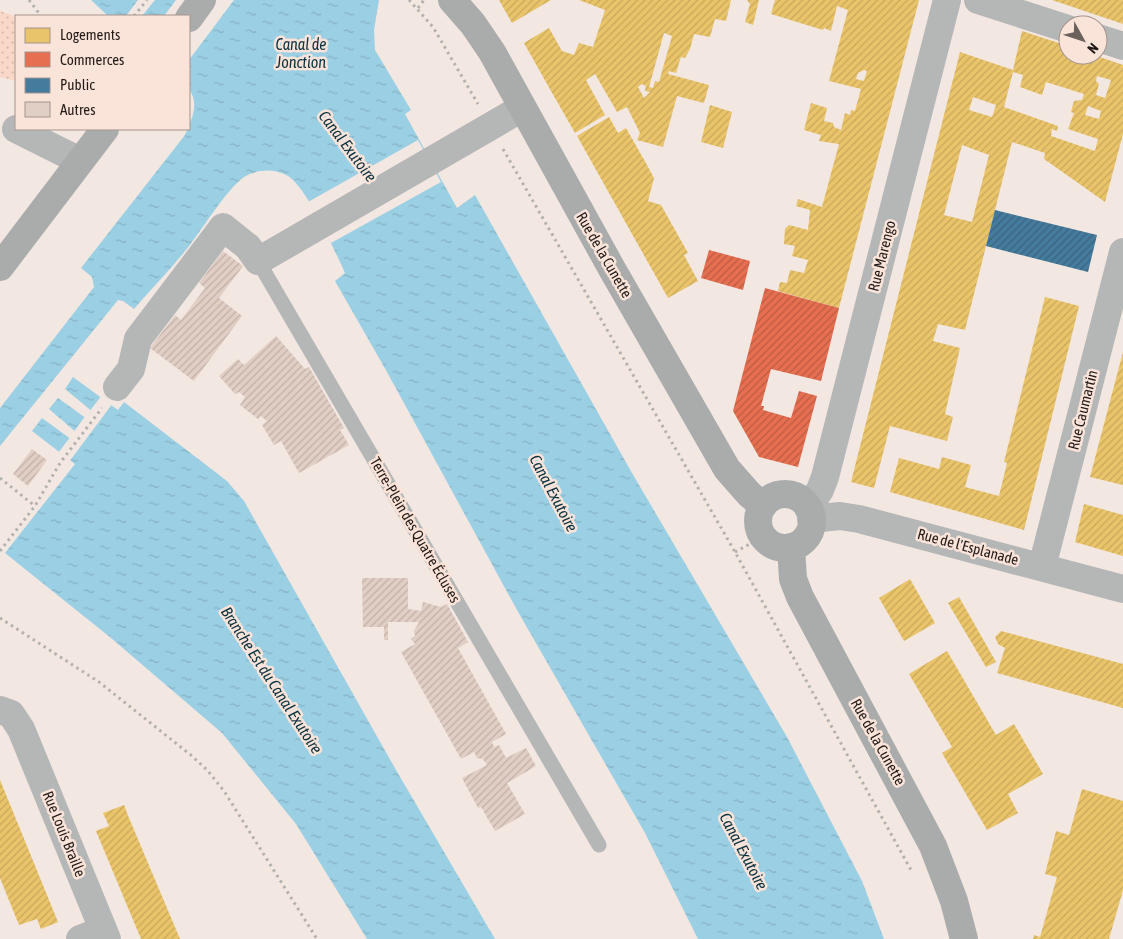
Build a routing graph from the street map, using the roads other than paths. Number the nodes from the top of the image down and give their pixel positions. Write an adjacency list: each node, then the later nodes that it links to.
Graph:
1 (202, 0): 5 (main road)
2 (452, 0): 9 (main road, Rue de la Cunette)
3 (948, 0): 18 (street, Rue Marengo)
4 (978, 0): 6 (street)
5 (190, 17)
6 (1058, 26)
7 (1108, 41): 8 (street)
8 (1123, 46)
9 (522, 108): 14 (street); 17 (main road, Rue de la Cunette)
10 (20, 130): 12 (street)
11 (104, 130): 12 (main road)
12 (80, 161): 15 (main road)
13 (1123, 252): 20 (street, Rue Caumartin)
14 (258, 261): 16 (street); 23 (lane, Terre-Plein des Quatre Écluses)
15 (0, 266)
16 (117, 387)
17 (764, 506): 18 (main road); 19 (main road)
18 (810, 514): 19 (main road); 20 (street, Rue de l'Esplanade)
19 (791, 547): 25 (main road, Rue de la Cunette)
20 (1042, 567): 21 (street, Rue de l'Esplanade)
21 (1123, 589)
22 (0, 710): 24 (street, Rue Louis Braille)
23 (599, 845)
24 (97, 936)
25 (964, 939)

